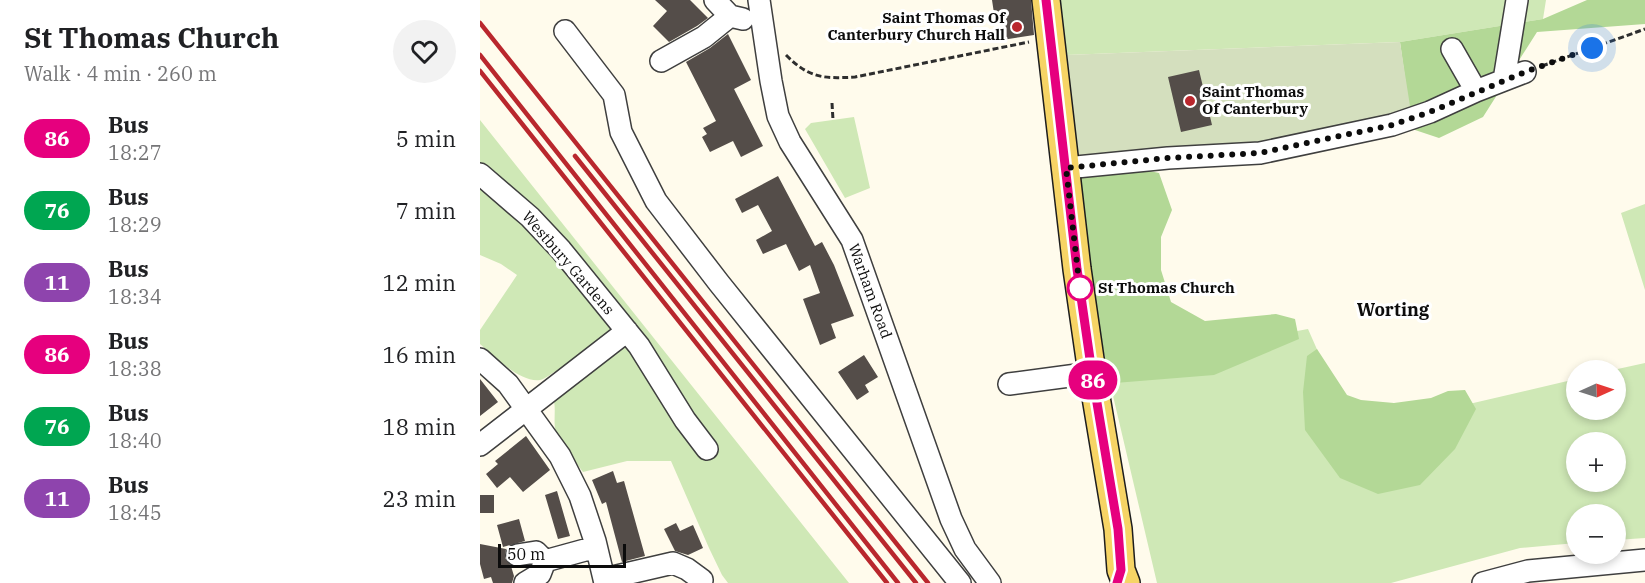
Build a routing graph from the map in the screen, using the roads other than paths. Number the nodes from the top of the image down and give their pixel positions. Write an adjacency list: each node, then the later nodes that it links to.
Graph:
1 (715, 0): 5 (street)
2 (1046, 0): 12 (main road)
3 (1522, 2): 10 (street)
4 (759, 9): 5 (street); 30 (street, Warham Road)
5 (730, 16): 8 (street)
6 (565, 31): 29 (street)
7 (1452, 49): 11 (street)
8 (661, 61)
9 (1525, 72): 10 (street)
10 (1504, 80): 11 (street)
11 (1476, 91): 12 (street)
12 (1066, 168): 16 (main road)
13 (480, 174): 14 (street, Westbury Gardens)
14 (627, 331): 18 (street); 20 (street, Westbury Gardens)
15 (480, 359): 18 (street)
16 (1092, 373): 17 (street); 25 (main road)
17 (1010, 384)
18 (526, 408): 19 (street); 21 (street)
19 (480, 445)
20 (707, 449)
21 (596, 547): 24 (street); 27 (street)
22 (517, 555): 24 (street)
23 (1645, 560): 31 (street)
24 (545, 561): 28 (street)
25 (1122, 579)
26 (702, 580): 27 (street)
27 (604, 581)
28 (525, 583)
29 (960, 583)
30 (990, 583)
31 (1484, 583)

